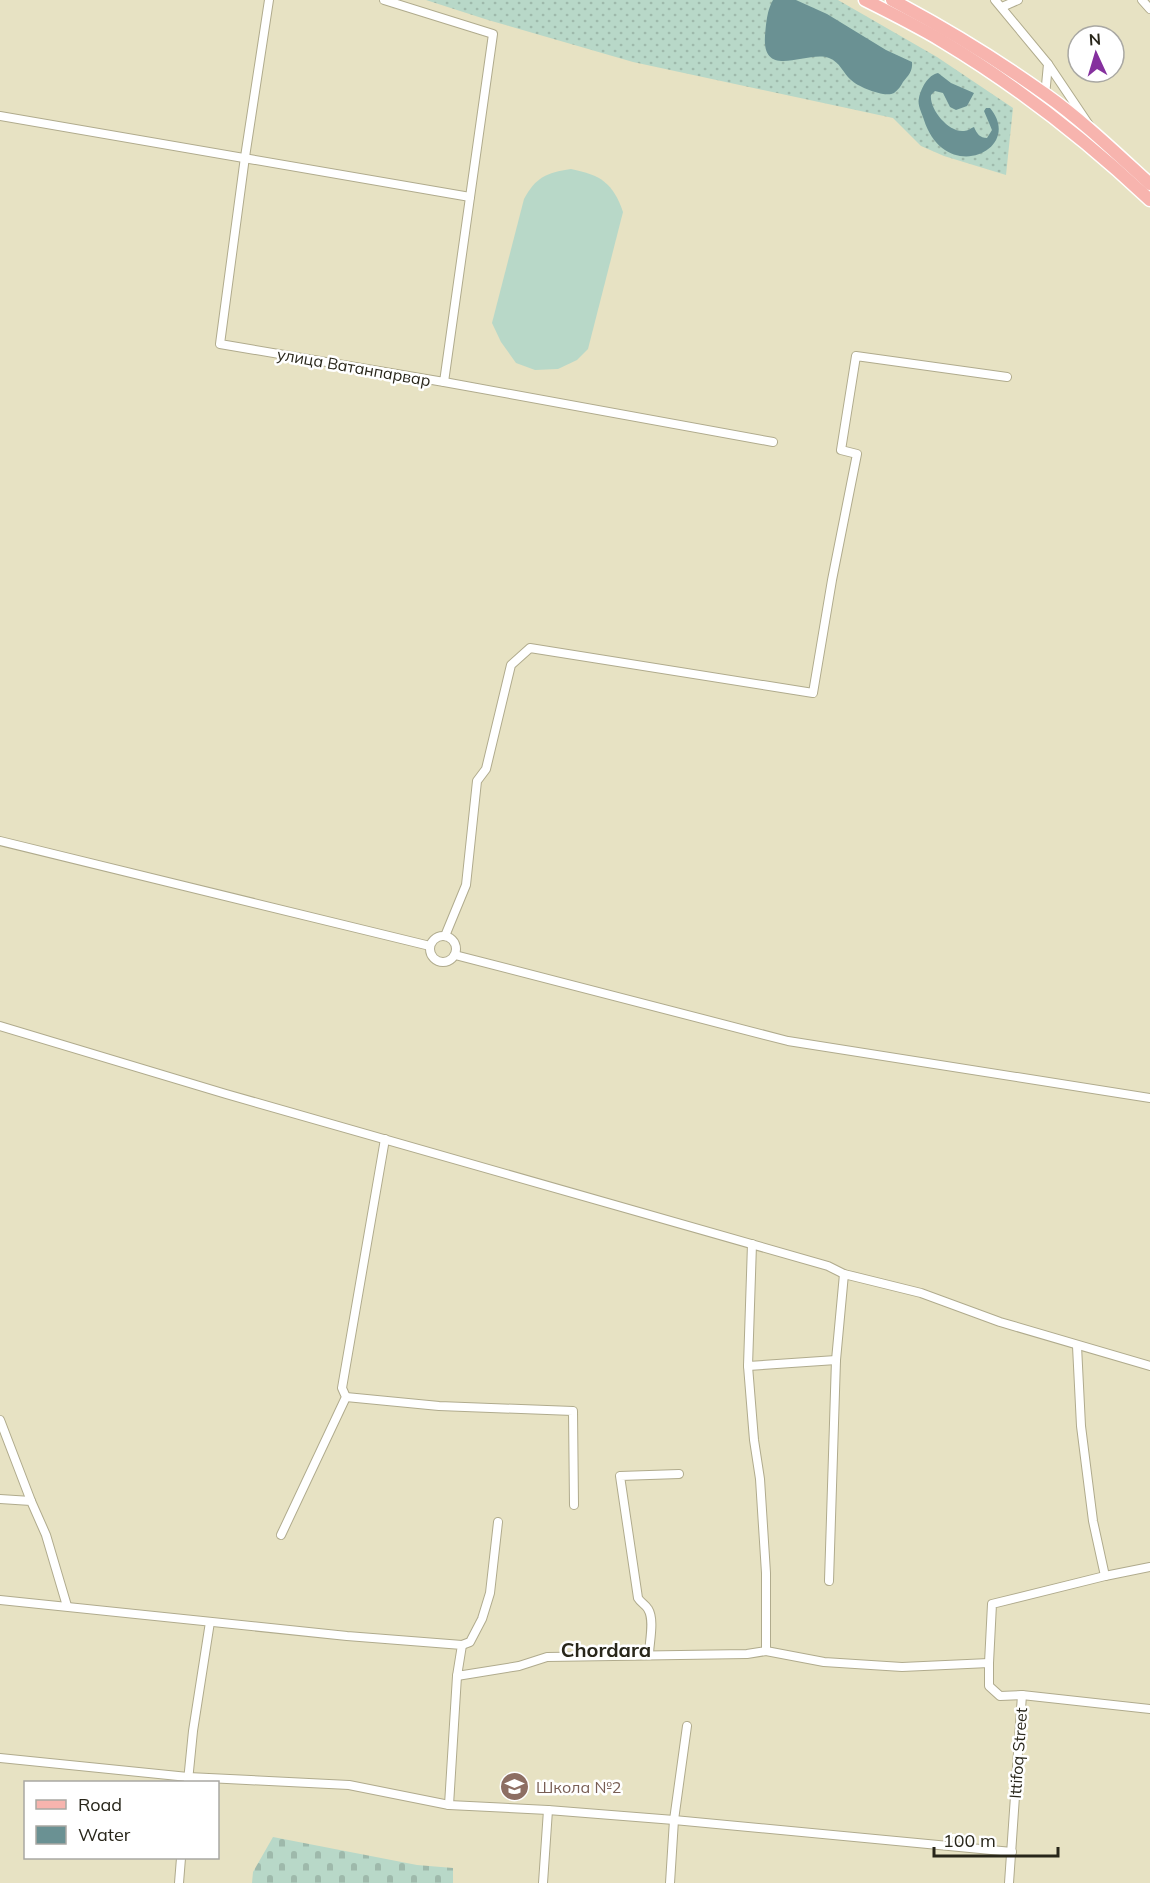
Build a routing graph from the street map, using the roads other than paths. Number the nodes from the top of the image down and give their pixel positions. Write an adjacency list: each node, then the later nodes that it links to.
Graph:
1 (269, 0): 15 (street, улица Ватанпарвар)
2 (384, 0): 17 (street, улица Ватанпарвар)
3 (865, 0): 12 (main road)
4 (892, 0): 11 (main road)
5 (995, 0): 8 (street)
6 (1018, 0): 8 (street)
7 (1142, 0): 9 (street)
8 (1002, 8): 10 (street)
9 (1150, 9)
10 (1048, 64): 11 (street); 14 (street)
11 (1046, 94): 12 (street); 14 (main road)
12 (1043, 110): 18 (main road)
13 (0, 116): 15 (street)
14 (1097, 136): 16 (main road)
15 (244, 157): 17 (street); 20 (street, улица Ватанпарвар)
16 (1150, 184)
17 (470, 196): 20 (street, улица Ватанпарвар)
18 (1150, 200)
19 (1007, 377): 23 (street)
20 (444, 382): 21 (street)
21 (773, 442)
22 (0, 841): 24 (street)
23 (445, 936): 24 (street); 25 (street)
24 (430, 946): 25 (street)
25 (455, 955): 27 (street)
26 (0, 1026): 28 (street)
27 (1150, 1098)
28 (385, 1139): 29 (street); 35 (street)
29 (752, 1244): 30 (street); 33 (street)
30 (844, 1274): 31 (street); 32 (street)
31 (1077, 1346): 34 (street); 44 (street)
32 (836, 1360): 33 (street); 45 (street)
33 (748, 1366): 50 (street)
34 (1150, 1366)
35 (345, 1396): 40 (street); 42 (street)
36 (0, 1420): 39 (street)
37 (679, 1474): 51 (street)
38 (0, 1499): 39 (street)
39 (31, 1502): 47 (street)
40 (574, 1505)
41 (498, 1522): 49 (street)
42 (281, 1535)
43 (1150, 1567): 44 (street)
44 (1105, 1576): 52 (street)
45 (829, 1581)
46 (0, 1600): 47 (street)
47 (67, 1606): 48 (street)
48 (210, 1622): 49 (street); 58 (street)
49 (462, 1645): 53 (street)
50 (766, 1651): 51 (street); 52 (street)
51 (648, 1655): 53 (street)
52 (989, 1663): 54 (street)
53 (457, 1676): 59 (street)
54 (1022, 1695): 55 (street); 62 (street, Ittifoq Street)
55 (1150, 1709)
56 (687, 1726): 61 (street)
57 (0, 1758): 58 (street)
58 (188, 1780): 59 (street)
59 (448, 1805): 60 (street)
60 (548, 1810): 61 (street); 65 (street)
61 (674, 1820): 62 (street); 66 (street)
62 (1012, 1852): 67 (street, Ittifoq Street)
63 (181, 1859): 64 (street)
64 (179, 1883)
65 (543, 1883)
66 (670, 1883)
67 (1010, 1883)

